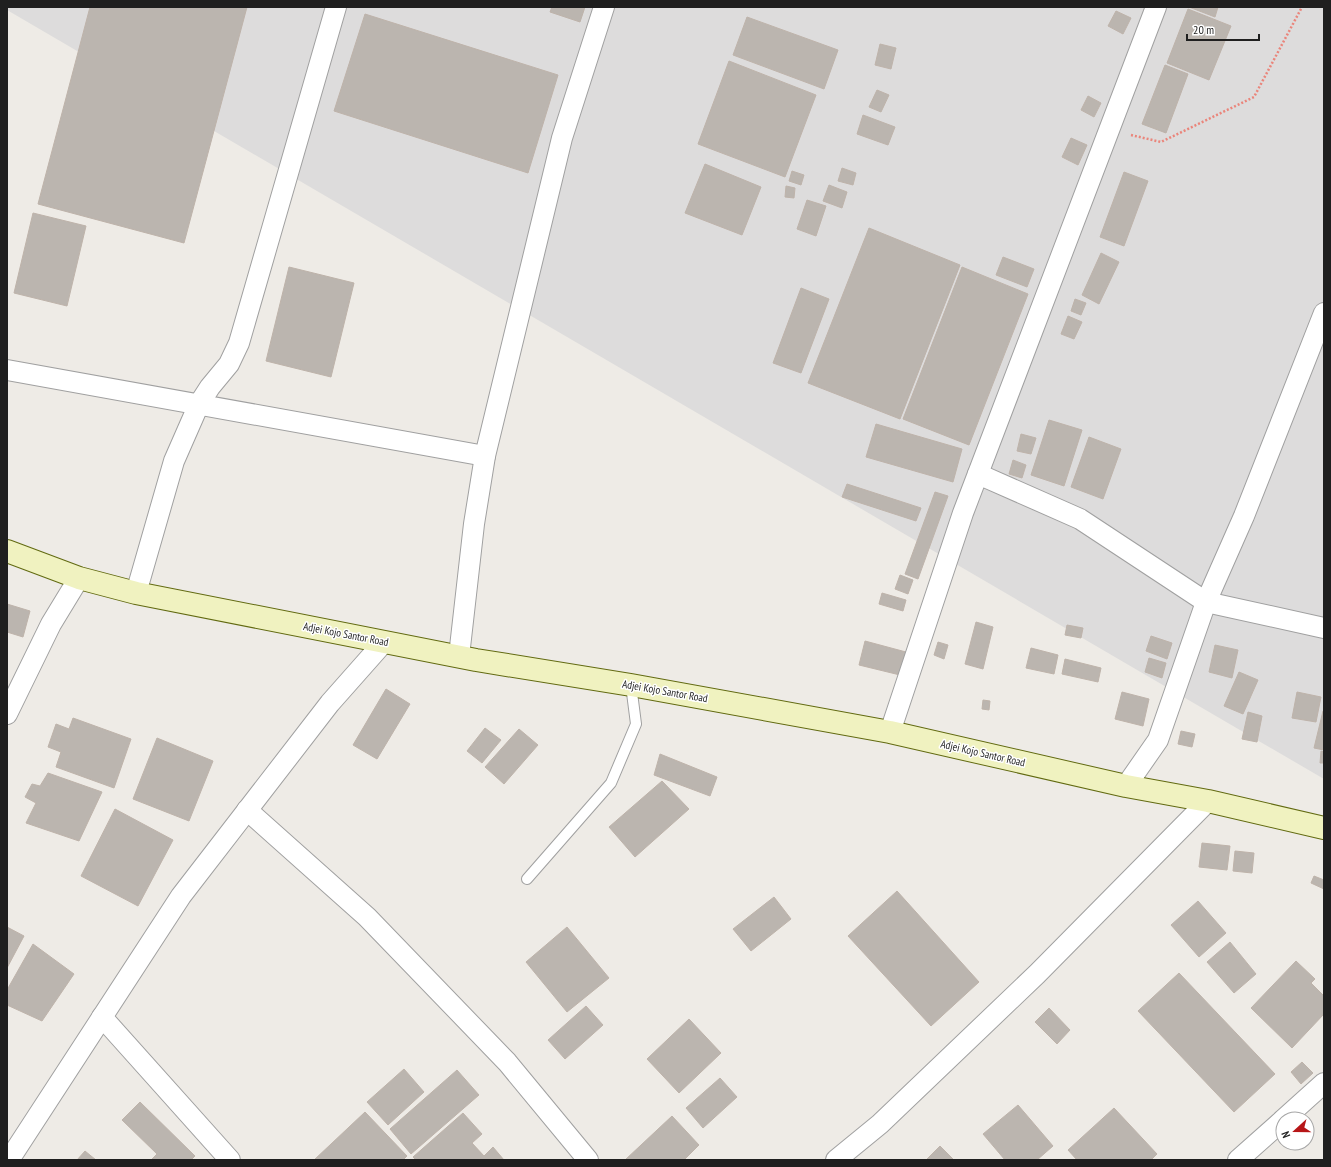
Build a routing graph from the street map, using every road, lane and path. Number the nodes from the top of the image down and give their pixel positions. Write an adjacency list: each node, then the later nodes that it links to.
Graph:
1 (336, 7): 8 (street)
2 (604, 7): 9 (street)
3 (1156, 7): 5 (street)
4 (1302, 7): 5 (path)
5 (1109, 130): 10 (street)
6 (1324, 313): 14 (street)
7 (7, 370): 8 (street)
8 (199, 404): 9 (street); 13 (street)
9 (485, 456): 17 (street)
10 (978, 474): 14 (street); 20 (street)
11 (7, 551): 12 (street, Adjei Kojo Santor Road)
12 (79, 578): 13 (street, Adjei Kojo Santor Road); 19 (street)
13 (136, 593): 16 (street, Adjei Kojo Santor Road)
14 (1206, 602): 15 (street); 21 (street)
15 (1324, 628)
16 (384, 642): 17 (street, Adjei Kojo Santor Road); 23 (street)
17 (458, 656): 18 (street, Adjei Kojo Santor Road)
18 (631, 685): 20 (street, Adjei Kojo Santor Road); 25 (lane)
19 (7, 714)
20 (890, 732): 21 (street, Adjei Kojo Santor Road)
21 (1126, 786): 22 (street, Adjei Kojo Santor Road)
22 (1208, 801): 24 (street, Adjei Kojo Santor Road); 33 (street)
23 (247, 810): 26 (street); 32 (street)
24 (1324, 828)
25 (527, 879)
26 (102, 1017): 30 (street); 31 (street)
27 (1324, 1083): 28 (street)
28 (1292, 1111)
29 (1275, 1126): 34 (street)
30 (9, 1160)
31 (230, 1160)
32 (588, 1160)
33 (836, 1160)
34 (1238, 1160)

